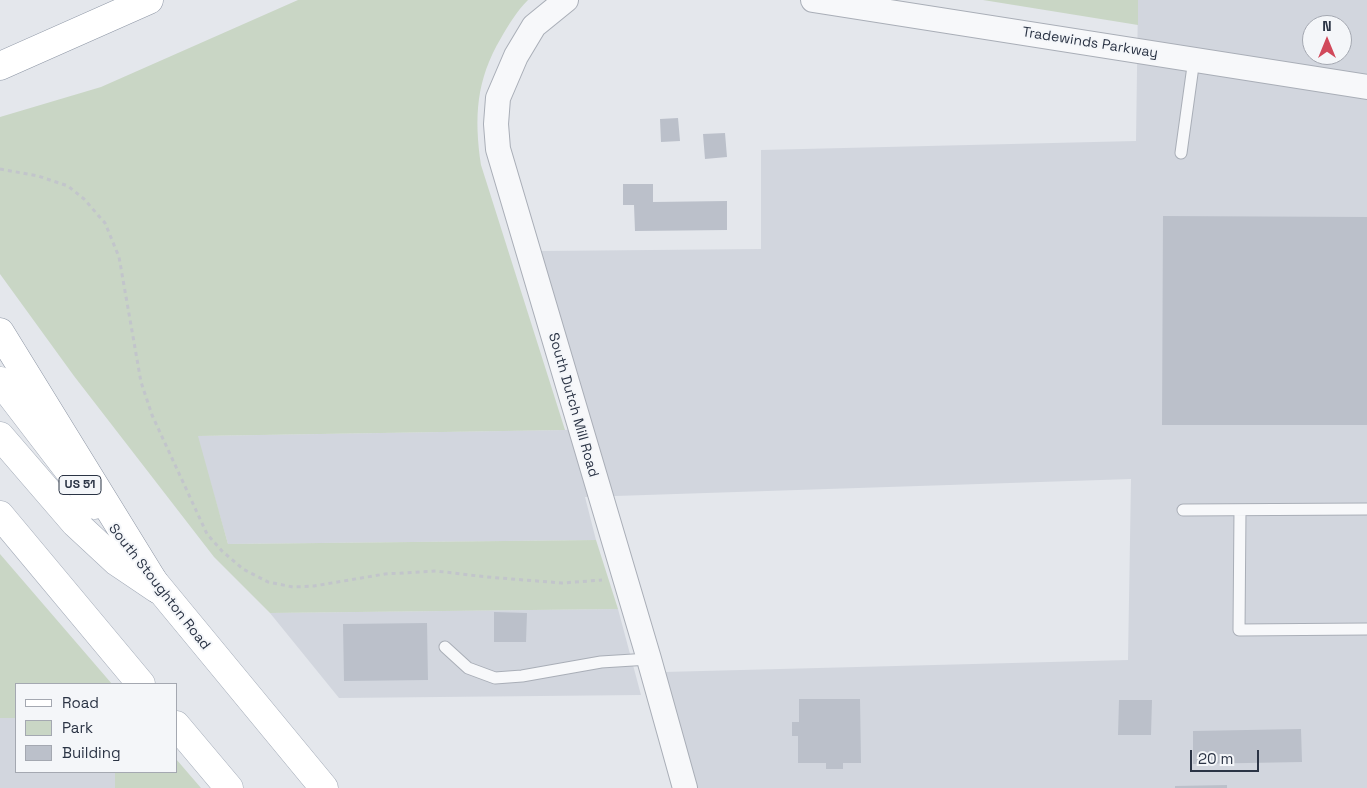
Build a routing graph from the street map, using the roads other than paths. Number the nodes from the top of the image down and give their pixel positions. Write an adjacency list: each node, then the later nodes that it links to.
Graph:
1 (148, 0): 5 (main road)
2 (566, 0): 18 (street, South Dutch Mill Road)
3 (812, 0): 4 (street, Tradewinds Parkway)
4 (1194, 60): 6 (street, Tradewinds Parkway); 7 (lane)
5 (0, 66)
6 (1367, 87)
7 (1181, 153)
8 (0, 332): 15 (main road)
9 (0, 381): 15 (main road, South Stoughton Road / US 51)
10 (0, 436): 15 (main road)
11 (1367, 509): 13 (lane)
12 (1183, 510): 13 (lane)
13 (1240, 510): 16 (lane)
14 (0, 514): 19 (main road)
15 (158, 590): 22 (main road, South Stoughton Road / US 51)
16 (1367, 629)
17 (445, 647): 18 (lane)
18 (649, 659): 23 (street, South Dutch Mill Road)
19 (140, 683)
20 (178, 727): 21 (main road)
21 (229, 788)
22 (324, 788)
23 (685, 788)

